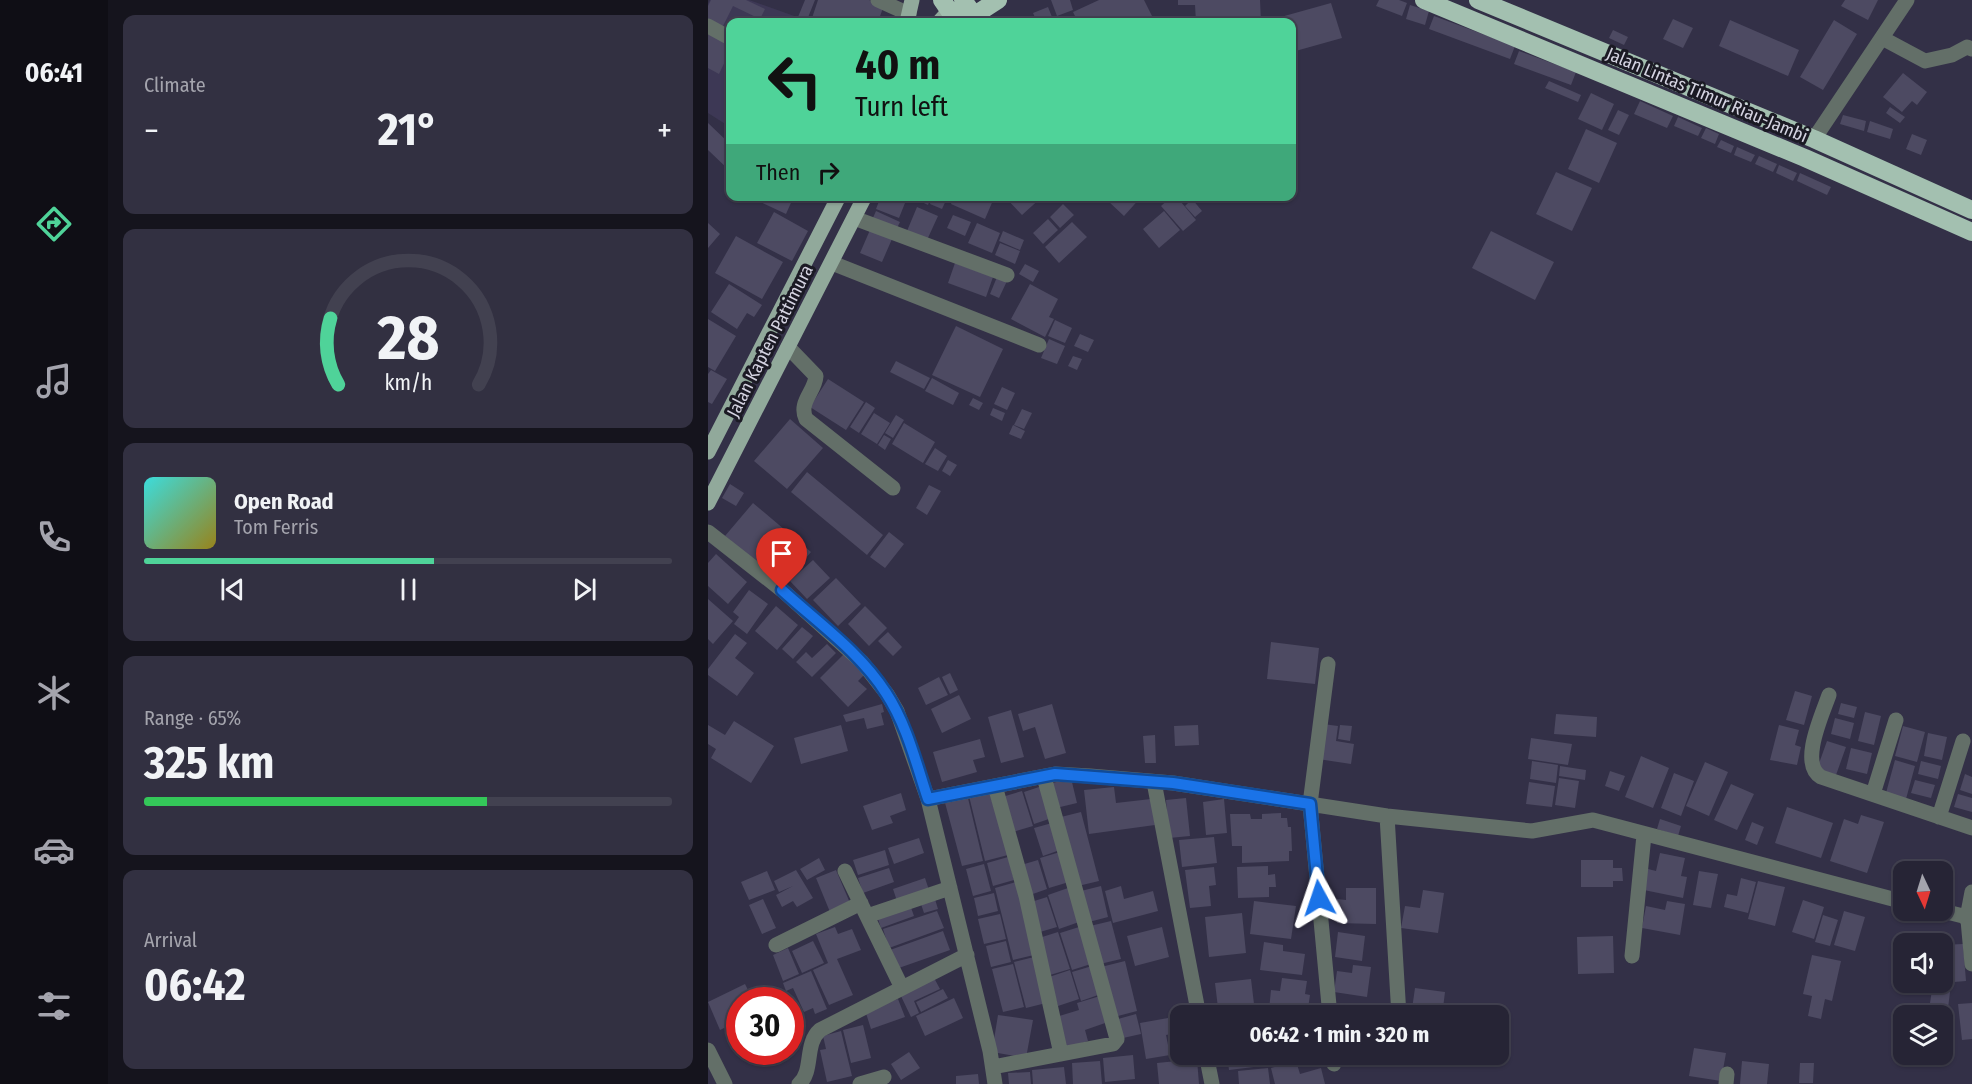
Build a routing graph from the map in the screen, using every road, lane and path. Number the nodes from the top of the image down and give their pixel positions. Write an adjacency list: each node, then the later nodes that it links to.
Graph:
1 (878, 0): 7 (street)
2 (998, 0): 6 (highway)
3 (1424, 0): 8 (highway, Jalan Lintas Timur Riau-Jambi)
4 (1907, 0): 11 (street)
5 (1482, 2): 8 (highway); 13 (highway, Jalan Lintas Timur Riau-Jambi)
6 (957, 10)
7 (909, 12)
8 (1478, 23): 18 (highway, Jalan Lintas Timur Riau-Jambi)
9 (708, 26): 10 (street)
10 (726, 36)
11 (1882, 38): 12 (street); 13 (street)
12 (1972, 49)
13 (1814, 139): 16 (highway, Jalan Lintas Timur Riau-Jambi)
14 (836, 201): 23 (main road, Jalan Kapten Pattimura)
15 (862, 201): 17 (main road, Jalan Kapten Pattimura)
16 (1972, 210)
17 (854, 218): 19 (main road, Jalan Kapten Pattimura); 20 (street)
18 (1972, 232)
19 (832, 263): 21 (street); 22 (main road, Jalan Kapten Pattimura)
20 (1007, 275)
21 (1039, 345)
22 (789, 347): 24 (main road, Jalan Kapten Pattimura); 26 (street)
23 (753, 366): 24 (main road); 25 (main road, Jalan Kapten Pattimura)
24 (771, 382): 27 (main road, Jalan Kapten Pattimura)
25 (708, 452)
26 (893, 488)
27 (708, 503)
28 (708, 532): 37 (street)
29 (1328, 664): 38 (street)
30 (1829, 695): 36 (street)
31 (1896, 720): 36 (street)
32 (1963, 741): 40 (street)
33 (1044, 777): 34 (street); 35 (street); 60 (street)
34 (1154, 782): 38 (street); 55 (street)
35 (995, 786): 37 (street); 60 (street)
36 (1873, 794): 40 (street)
37 (928, 799): 44 (street)
38 (1310, 804): 39 (street); 56 (street)
39 (1387, 816): 42 (street); 57 (street)
40 (1939, 817): 41 (street)
41 (1972, 828)
42 (1644, 835): 46 (street); 52 (street)
43 (845, 871): 47 (street)
44 (950, 888): 47 (street); 51 (street)
45 (1972, 892): 49 (street)
46 (1893, 899)
47 (864, 910): 50 (street); 54 (street)
48 (1953, 914): 49 (street)
49 (1966, 918): 53 (street)
50 (776, 945)
51 (967, 955): 54 (street); 62 (street)
52 (1632, 956)
53 (1972, 964)
54 (902, 988): 59 (street)
55 (1197, 1005)
56 (1329, 1005)
57 (1398, 1005)
58 (708, 1050): 64 (street)
59 (809, 1054): 65 (street); 66 (street)
60 (1061, 1054): 62 (street)
61 (1208, 1065): 69 (street)
62 (993, 1068): 68 (street)
63 (884, 1077): 67 (street)
64 (725, 1084)
65 (799, 1084)
66 (813, 1084)
67 (860, 1084)
68 (995, 1084)
69 (1212, 1084)

